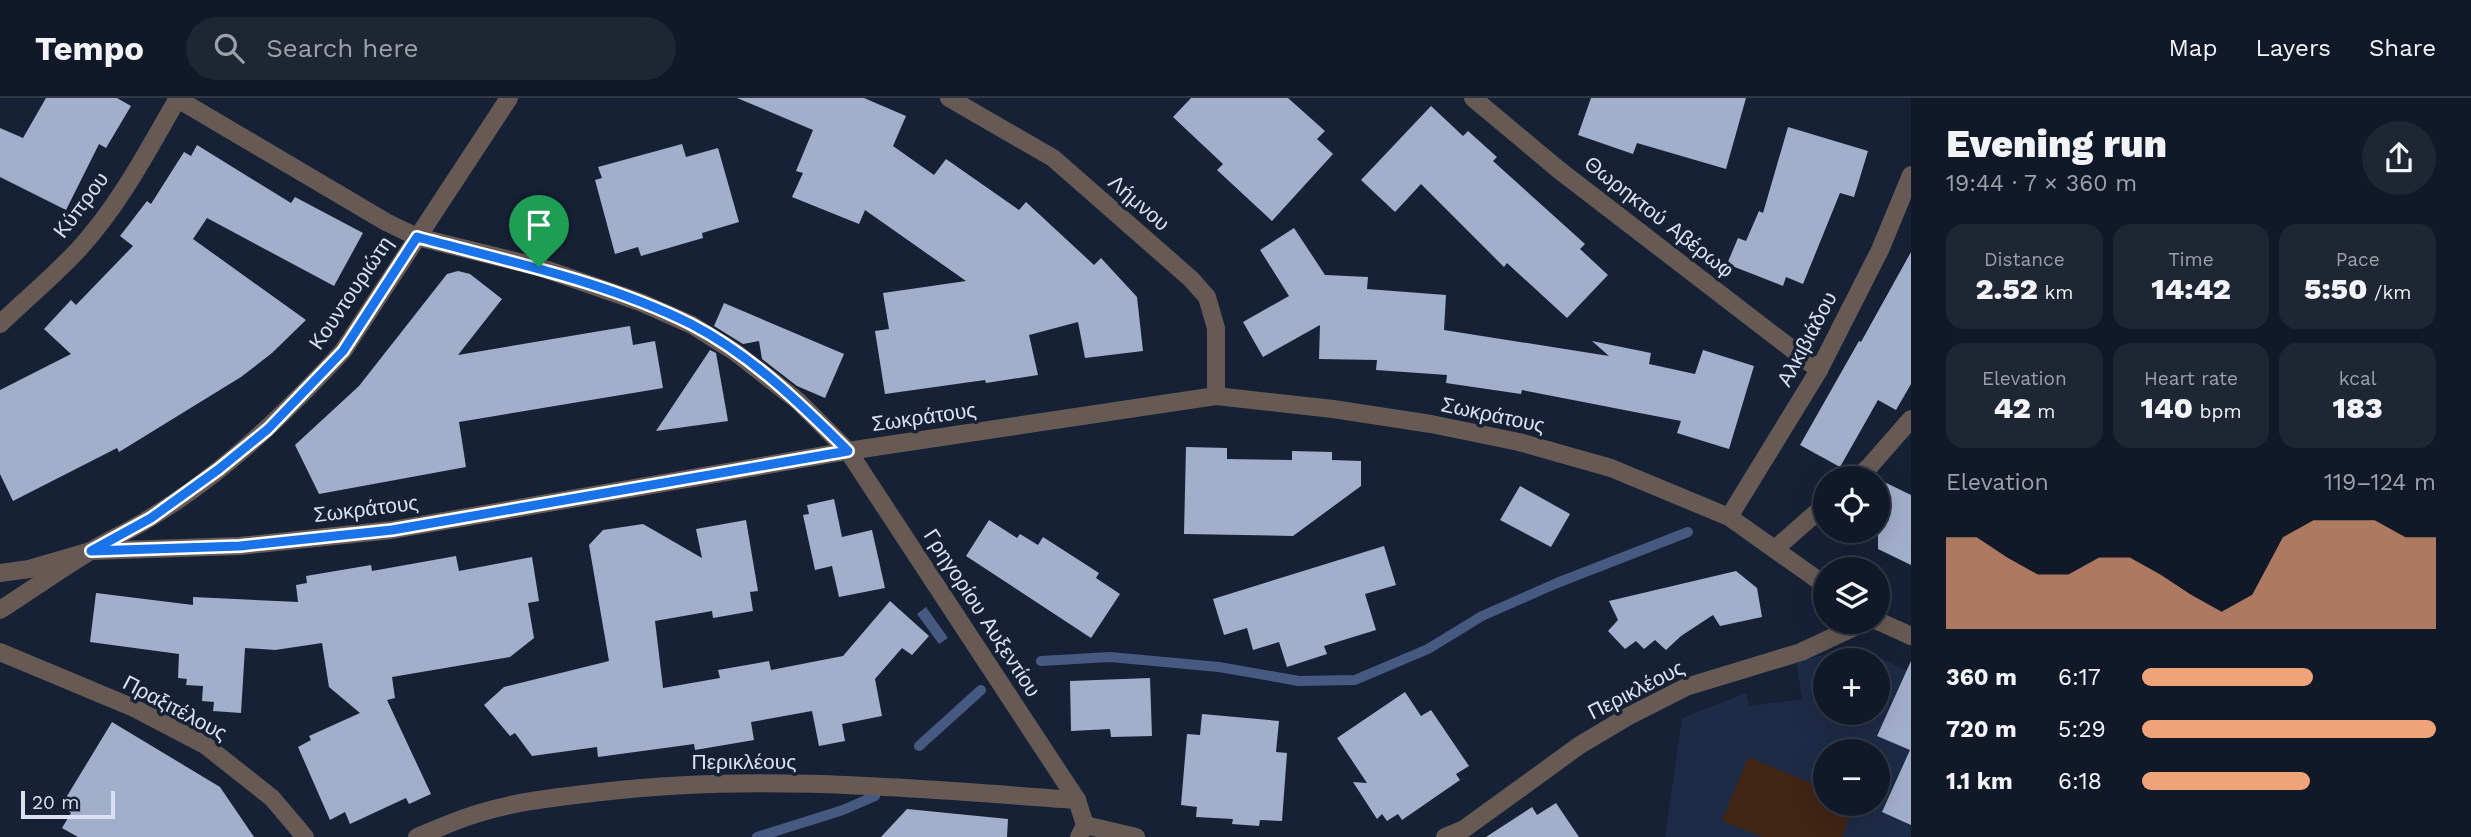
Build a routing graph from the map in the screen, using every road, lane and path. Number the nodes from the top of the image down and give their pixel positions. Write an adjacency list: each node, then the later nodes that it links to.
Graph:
1 (177, 98): 6 (street, Γρηγορίου Αυξεντίου); 7 (street, Κύπρου)
2 (509, 98): 6 (street, Κουντουριώτη)
3 (949, 98): 9 (street, Λήμνου)
4 (1473, 98): 8 (street, Θωρηκτού Αβέρωφ)
5 (1911, 175): 8 (street, Αλκιβιάδου)
6 (417, 237): 11 (street, Γρηγορίου Αυξεντίου); 16 (street, Κουντουριώτη)
7 (0, 324)
8 (1819, 370): 14 (street, Αλκιβιάδου)
9 (1216, 396): 11 (street, Σωκράτους); 14 (street, Σωκράτους)
10 (1911, 419): 12 (street)
11 (848, 451): 16 (street, Σωκράτους); 24 (street, Γρηγορίου Αυξεντίου)
12 (1870, 466)
13 (1813, 516): 15 (street)
14 (1729, 517): 15 (street, Σωκράτους)
15 (1775, 549): 18 (street, Σωκράτους)
16 (91, 551): 17 (street, Σωκράτους); 19 (street)
17 (0, 573)
18 (1813, 576)
19 (0, 610)
20 (1890, 626): 22 (street)
21 (1839, 634): 29 (street, Περικλέους)
22 (1911, 636)
23 (0, 652): 26 (street, Πραξιτέλους)
24 (1077, 800): 25 (street, Γρηγορίου Αυξεντίου); 27 (street, Περικλέους)
25 (1082, 831): 28 (street)
26 (305, 837)
27 (417, 837)
28 (1136, 837)
29 (1444, 837)

